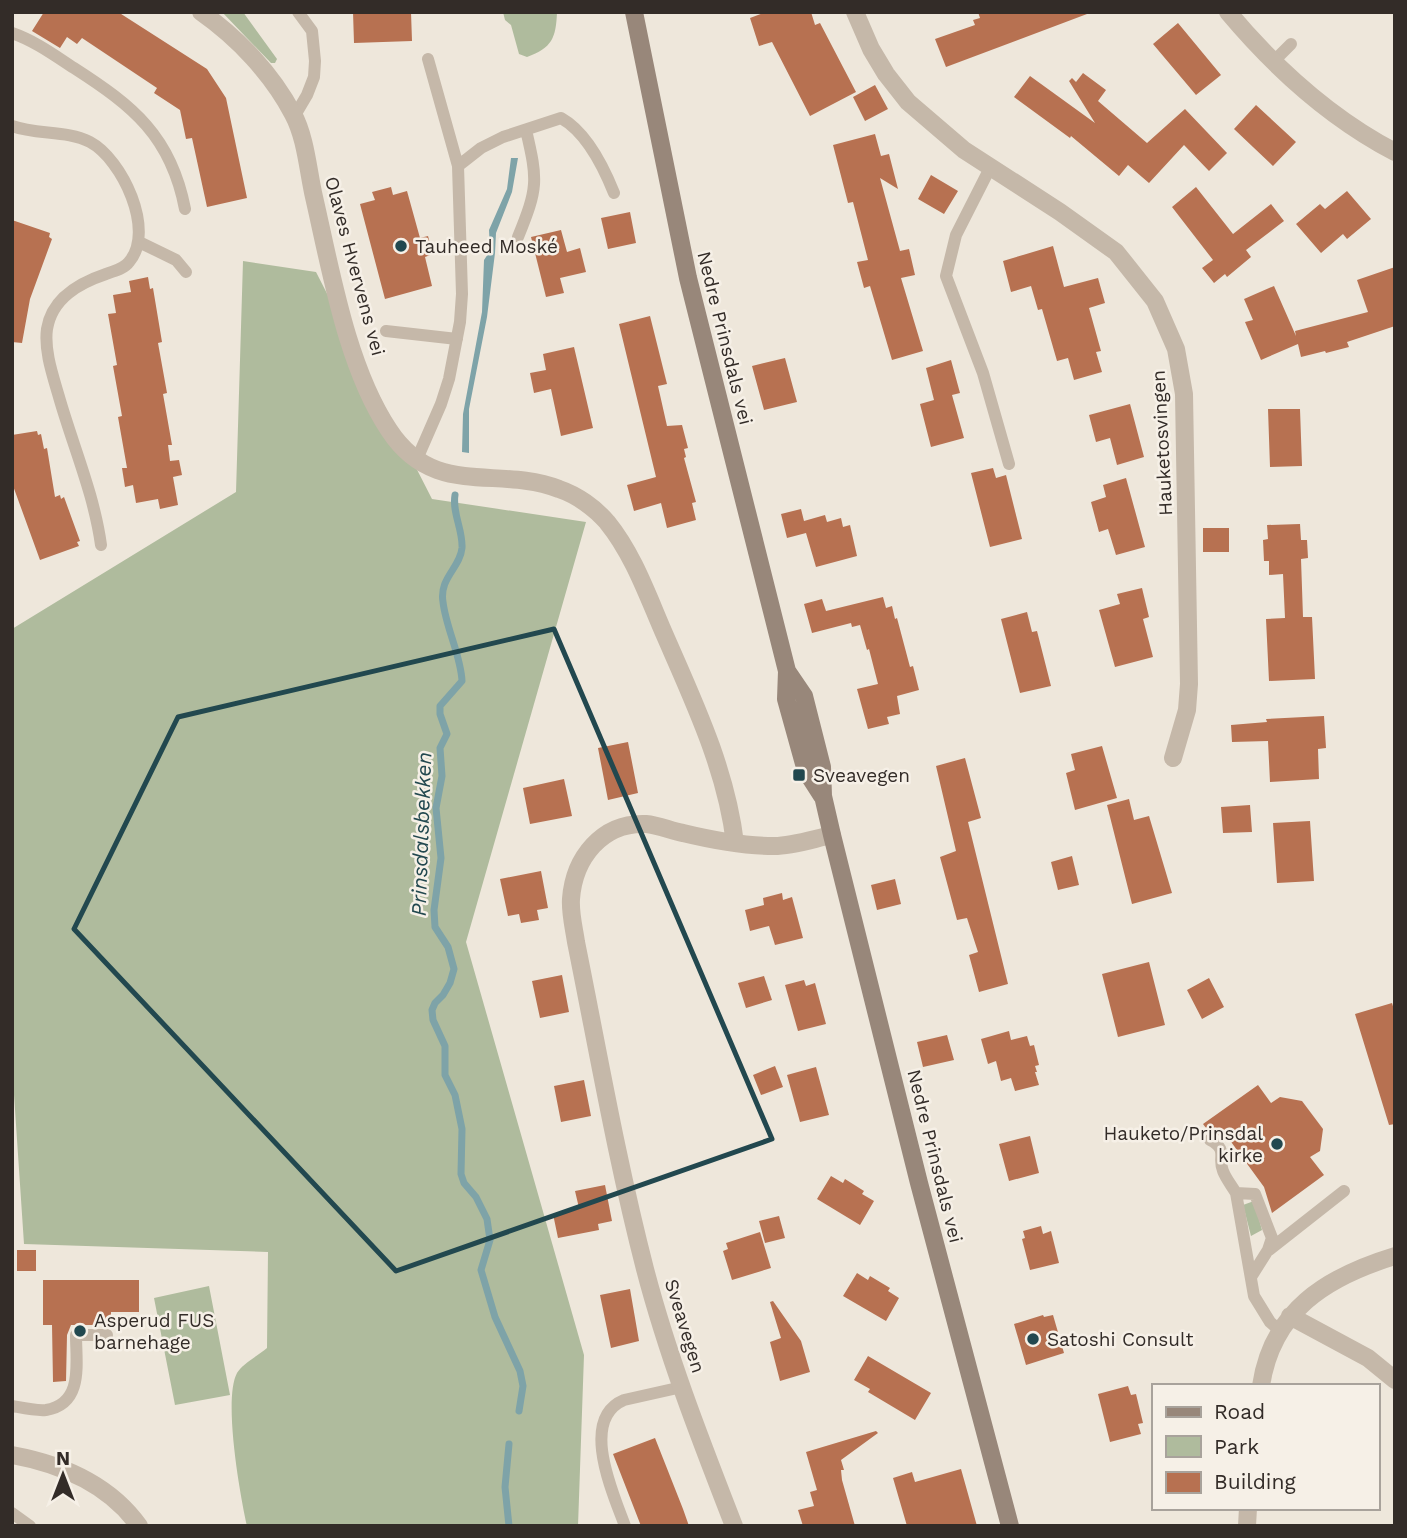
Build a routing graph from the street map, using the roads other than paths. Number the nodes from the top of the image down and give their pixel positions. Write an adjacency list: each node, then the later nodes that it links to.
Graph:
1 (201, 12): 10 (street, Olaves Hvervens vei)
2 (298, 12): 10 (lane)
3 (634, 12): 27 (main road, Nedre Prinsdals vei)
4 (855, 12): 15 (street, Hauketosvingen)
5 (1228, 12): 9 (street)
6 (12, 33): 17 (lane)
7 (1291, 44): 9 (lane)
8 (428, 60): 14 (lane)
9 (1273, 62): 13 (street)
10 (295, 117): 23 (street, Olaves Hvervens vei)
11 (12, 126): 19 (lane)
12 (526, 130): 14 (lane); 16 (lane); 18 (lane)
13 (1395, 152)
14 (458, 166): 22 (lane)
15 (990, 168): 24 (lane); 26 (street, Hauketosvingen)
16 (614, 193)
17 (185, 209)
18 (519, 237)
19 (139, 242): 20 (lane); 25 (lane)
20 (186, 272)
21 (386, 331): 22 (lane, Olaves Hvervens vei)
22 (457, 339): 23 (lane)
23 (416, 458): 28 (street, Olaves Hvervens vei)
24 (1009, 464)
25 (101, 545)
26 (1173, 758)
27 (832, 835): 28 (street, Sveavegen); 47 (main road, Nedre Prinsdals vei)
28 (735, 843): 39 (street, Sveavegen)
29 (1210, 1140): 31 (lane)
30 (1344, 1191): 32 (lane)
31 (1236, 1193): 32 (lane); 34 (lane)
32 (1268, 1250): 34 (lane)
33 (1395, 1256): 35 (street)
34 (1251, 1277): 35 (lane)
35 (1284, 1323): 37 (street); 38 (street)
36 (107, 1335): 40 (lane)
37 (1395, 1380)
38 (1261, 1384)
39 (682, 1387): 45 (lane); 46 (street, Sveavegen)
40 (12, 1406)
41 (12, 1455): 44 (street)
42 (12, 1513): 43 (lane)
43 (28, 1526)
44 (139, 1526)
45 (625, 1526)
46 (734, 1526)
47 (1010, 1526)

